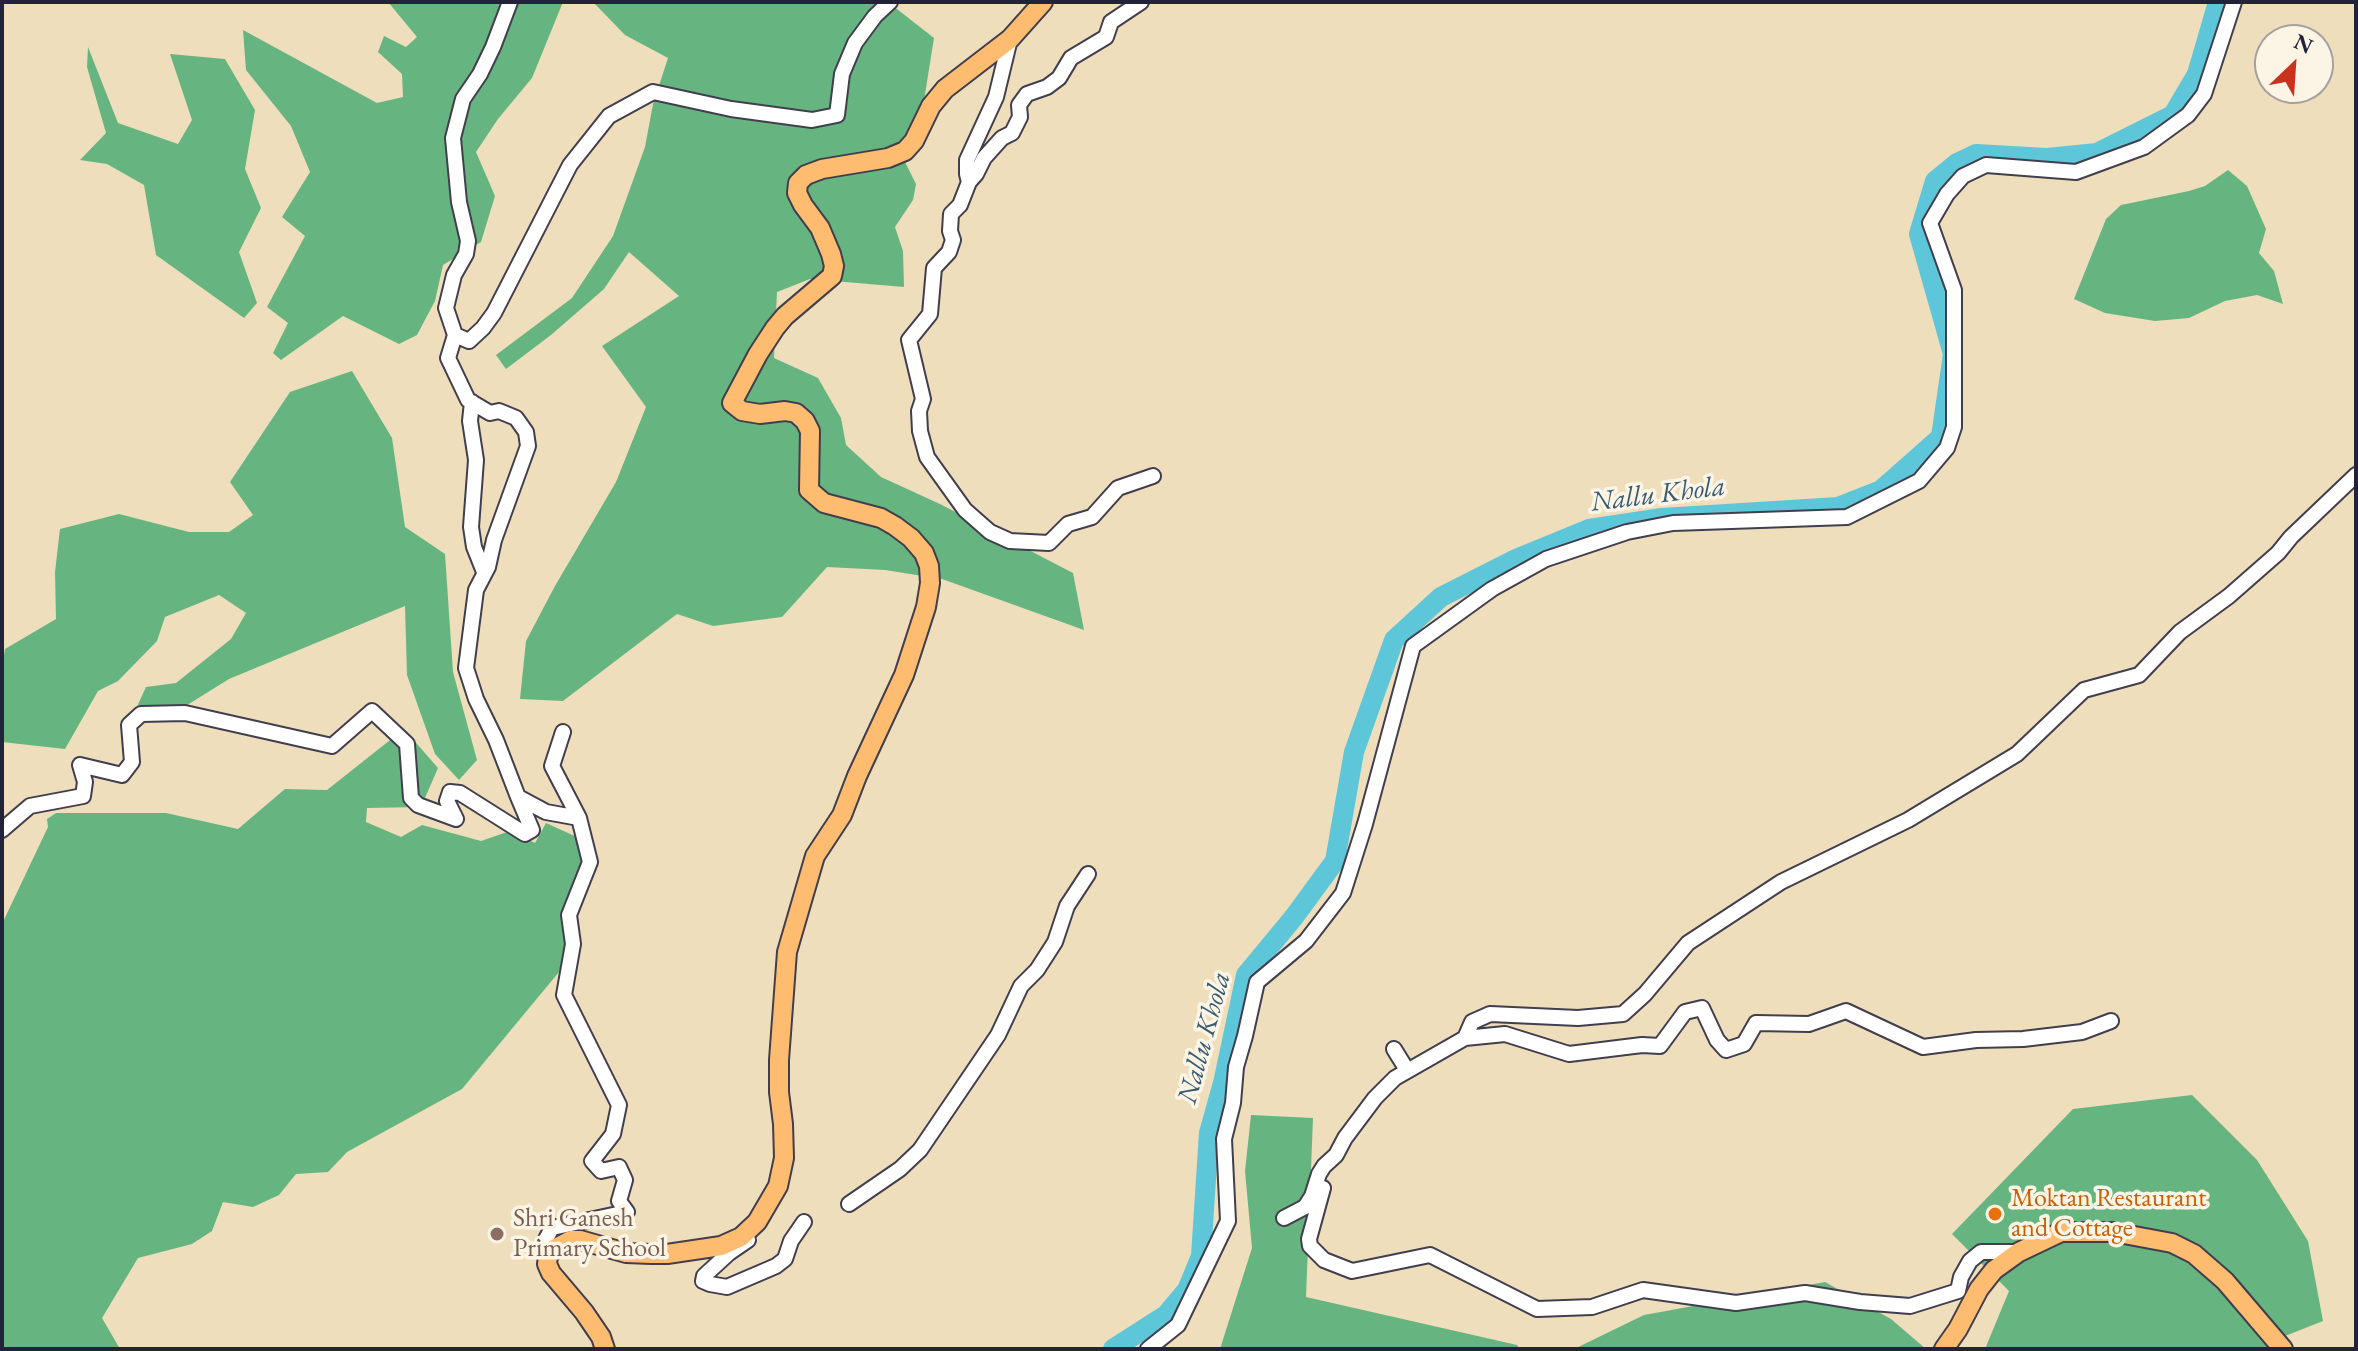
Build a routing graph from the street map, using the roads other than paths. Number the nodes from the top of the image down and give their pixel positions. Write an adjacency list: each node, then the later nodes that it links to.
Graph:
1 (510, 2): 8 (street)
2 (890, 2): 8 (street)
3 (1043, 2): 6 (main road)
4 (1141, 2): 7 (street)
5 (2234, 2): 30 (street)
6 (1010, 39): 7 (street); 25 (main road)
7 (969, 182): 11 (street)
8 (455, 335): 9 (street)
9 (472, 402): 12 (street); 12 (street)
10 (2356, 475): 19 (street)
11 (1153, 476)
12 (484, 572): 14 (street)
13 (563, 732): 15 (street)
14 (518, 797): 15 (street); 16 (street)
15 (579, 818): 28 (street)
16 (2, 830)
17 (1088, 874): 23 (street)
18 (2111, 1021): 19 (street)
19 (1465, 1038): 21 (street)
20 (1394, 1049): 21 (street)
21 (1407, 1070): 22 (street)
22 (1331, 1161): 24 (street); 27 (street)
23 (849, 1204)
24 (1284, 1218)
25 (757, 1222): 26 (street); 28 (main road)
26 (804, 1222)
27 (2019, 1252): 31 (main road); 32 (main road)
28 (548, 1256): 29 (main road)
29 (605, 1349)
30 (1148, 1349)
31 (1944, 1349)
32 (2283, 1349)

